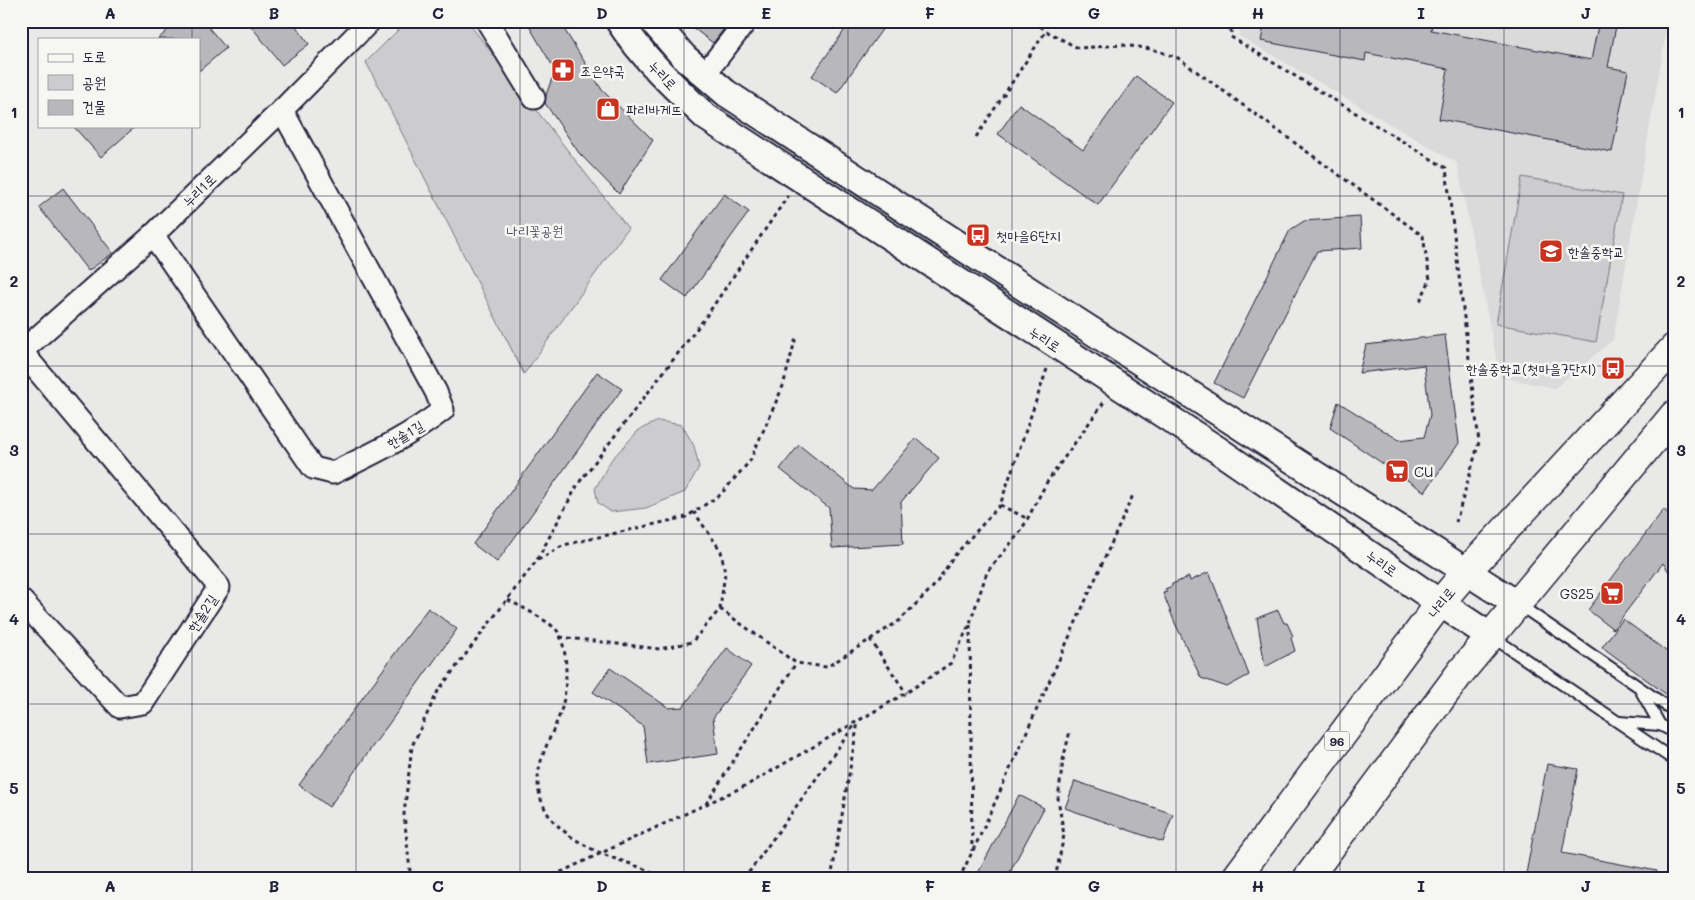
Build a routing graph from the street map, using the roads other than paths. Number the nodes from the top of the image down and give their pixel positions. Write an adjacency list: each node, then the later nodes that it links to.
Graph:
1 (370, 21): 8 (street, 누리1로)
2 (487, 21): 7 (street)
3 (619, 21): 15 (street, 누리로)
4 (653, 21): 6 (street, 누리로)
5 (746, 21): 6 (street)
6 (704, 75): 13 (street, 누리로)
7 (534, 98)
8 (282, 110): 9 (street, 누리1로); 9 (street, 한솔1길)
9 (153, 235): 11 (street, 누리1로)
10 (1674, 348): 13 (main road, 나리로 / 96)
11 (22, 352): 14 (street, 한솔2길)
12 (1674, 415): 16 (main road)
13 (1467, 571): 15 (main road, 나리로 / 96); 16 (street, 누리로)
14 (21, 600)
15 (1440, 603): 17 (street, 누리로); 24 (main road, 나리로 / 96)
16 (1517, 604): 17 (main road); 18 (lane)
17 (1490, 636): 20 (lane); 25 (main road)
18 (1639, 687): 19 (lane); 21 (lane)
19 (1674, 711)
20 (1619, 722): 21 (lane); 23 (lane)
21 (1660, 724): 22 (lane)
22 (1674, 732)
23 (1674, 760)
24 (1235, 879)
25 (1307, 879)

